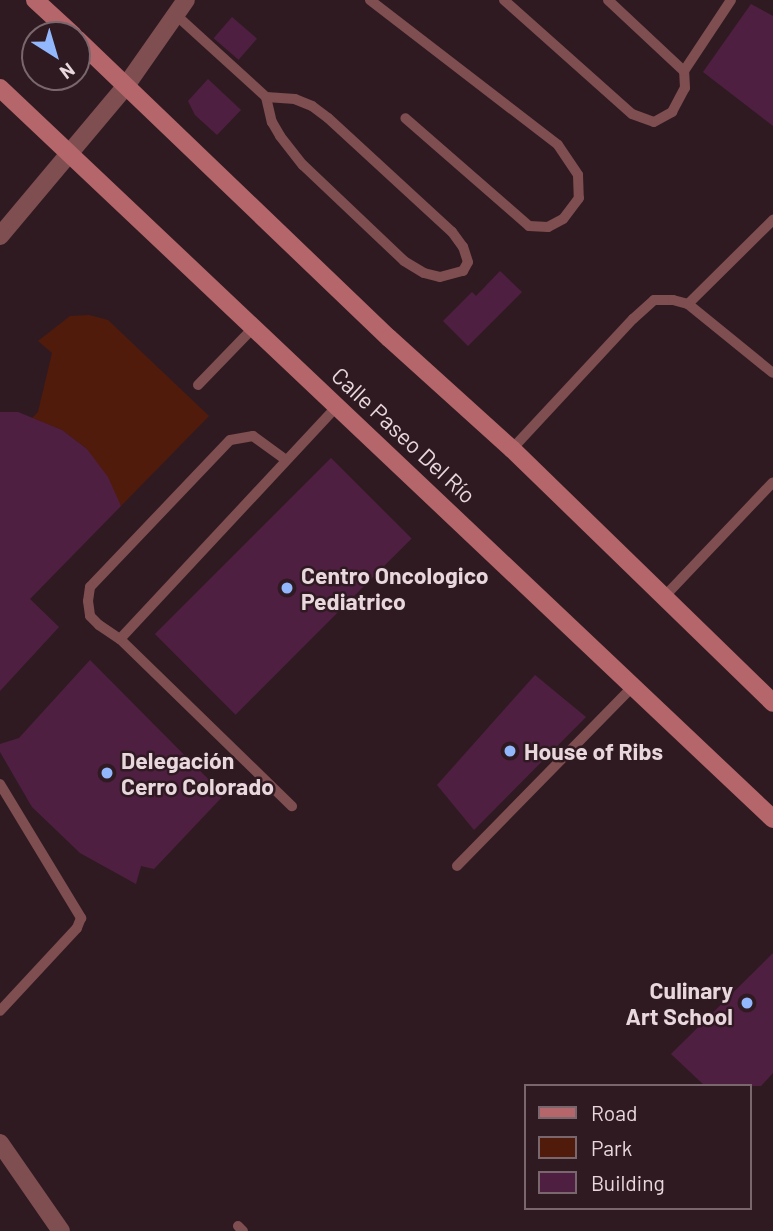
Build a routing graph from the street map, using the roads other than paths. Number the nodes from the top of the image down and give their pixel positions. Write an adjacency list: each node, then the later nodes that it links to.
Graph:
1 (35, 0): 7 (main road)
2 (370, 0): 13 (lane)
3 (504, 0): 9 (lane)
4 (608, 0): 9 (lane)
5 (731, 0): 9 (lane)
6 (181, 7): 10 (street); 12 (lane)
7 (58, 21)
8 (91, 53): 10 (main road)
9 (684, 71)
10 (125, 87): 14 (street); 22 (main road)
11 (0, 88): 14 (main road, Calle Paseo Del Río)
12 (266, 97): 12 (lane)
13 (405, 118)
14 (69, 155): 16 (street); 18 (main road, Calle Paseo Del Río)
15 (773, 220): 17 (lane)
16 (0, 236)
17 (688, 304): 19 (lane); 22 (lane)
18 (253, 328): 20 (lane); 21 (main road, Calle Paseo Del Río)
19 (773, 373)
20 (198, 385)
21 (337, 406): 23 (lane); 27 (main road, Calle Paseo Del Río)
22 (512, 449): 25 (main road)
23 (286, 460): 26 (lane); 26 (lane)
24 (773, 482): 25 (lane)
25 (664, 597): 28 (main road)
26 (120, 639): 30 (lane)
27 (633, 686): 31 (main road, Calle Paseo Del Río); 32 (lane)
28 (773, 703)
29 (0, 784): 33 (lane)
30 (292, 806)
31 (773, 819)
32 (457, 866)
33 (0, 1011)
34 (0, 1143): 35 (street)
35 (61, 1231)

